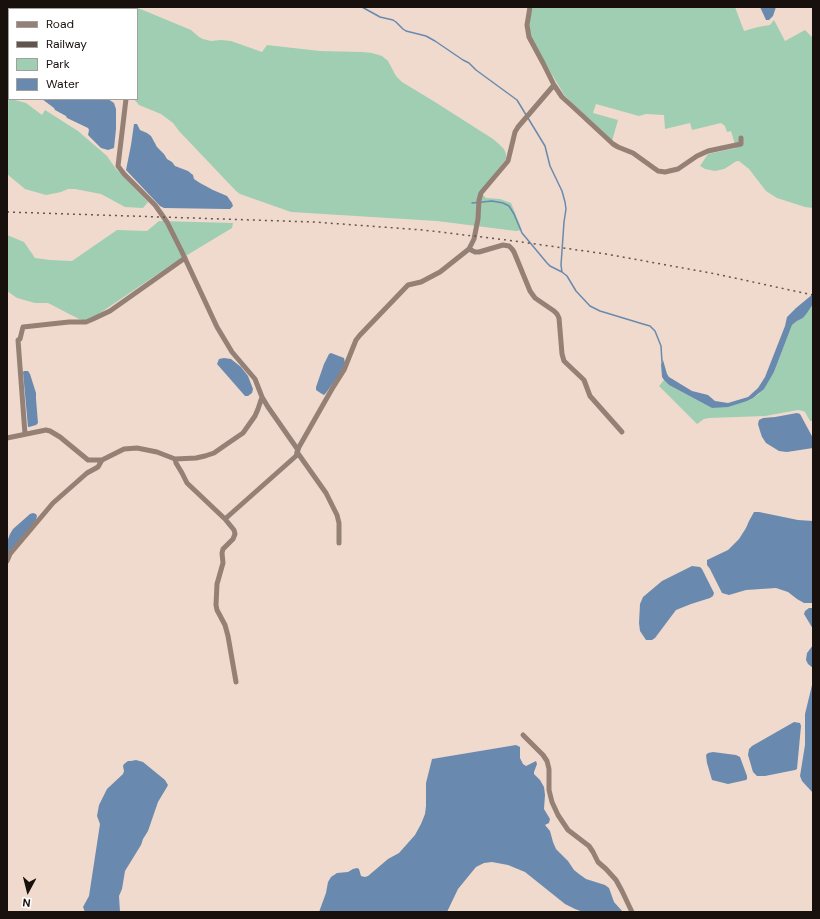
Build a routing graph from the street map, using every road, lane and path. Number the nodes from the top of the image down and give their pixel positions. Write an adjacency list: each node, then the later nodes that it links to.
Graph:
1 (530, 7): 2 (street)
2 (554, 85): 4 (street); 5 (street)
3 (126, 100): 6 (street)
4 (741, 138)
5 (470, 249): 8 (street); 11 (street)
6 (185, 258): 7 (street); 9 (street)
7 (262, 397): 11 (street); 12 (street)
8 (622, 432)
9 (25, 434): 10 (street); 13 (street)
10 (7, 438)
11 (298, 451): 14 (street); 15 (street)
12 (175, 459): 13 (street); 14 (street)
13 (102, 460): 16 (street)
14 (224, 519): 17 (street)
15 (339, 543)
16 (7, 561)
17 (236, 682)
18 (524, 735): 19 (street)
19 (632, 912)

